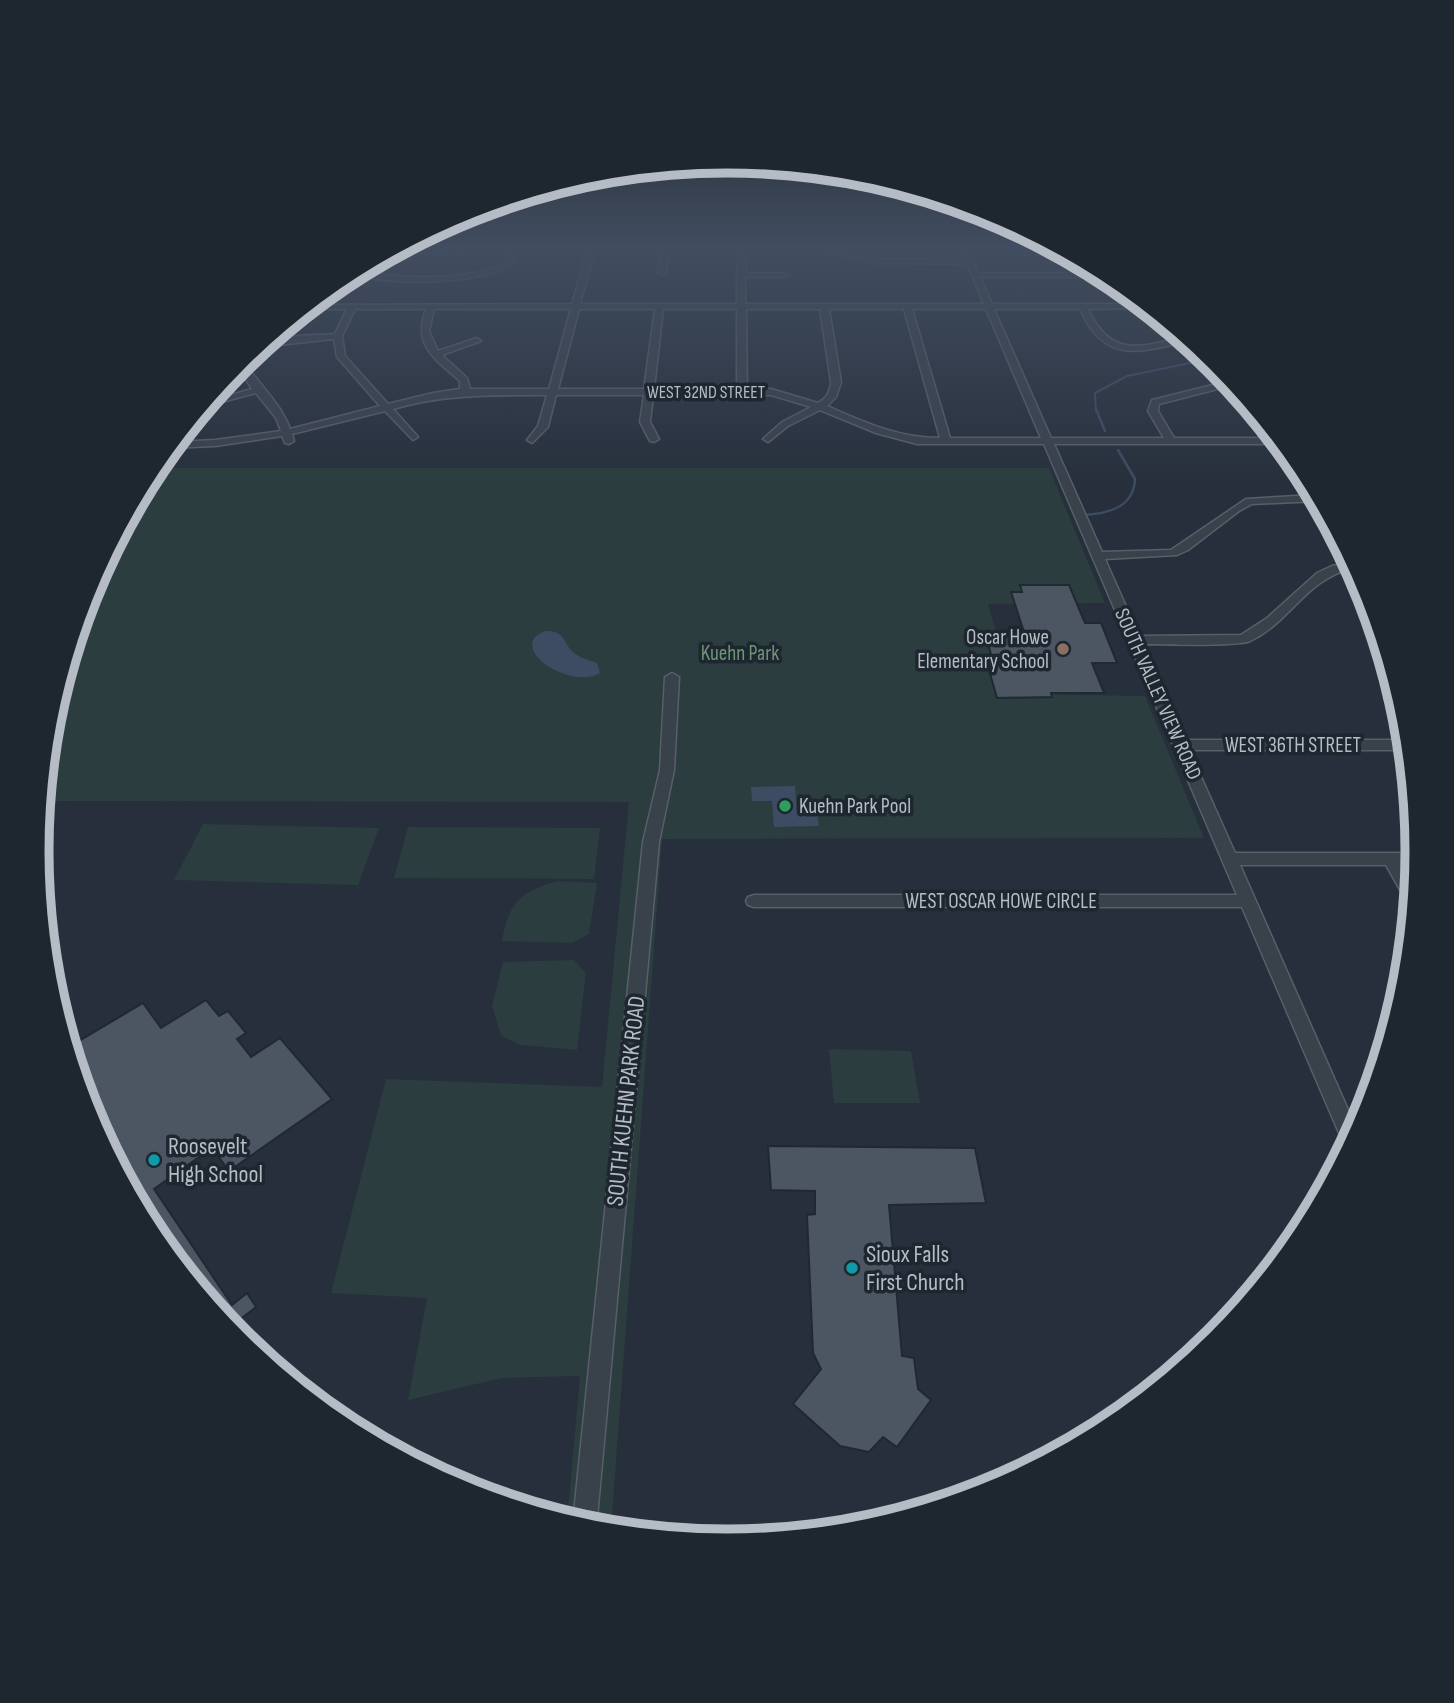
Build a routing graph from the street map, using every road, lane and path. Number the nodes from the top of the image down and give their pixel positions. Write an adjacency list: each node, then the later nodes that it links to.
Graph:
1 (342, 328): 10 (street)
2 (424, 328): 14 (street)
3 (570, 328): 19 (street)
4 (656, 328): 20 (street)
5 (741, 328): 21 (street)
6 (828, 328): 23 (street)
7 (913, 328): 30 (street)
8 (1000, 328): 31 (street, SOUTH VALLEY VIEW ROAD)
9 (1096, 328): 13 (street)
10 (338, 336): 12 (street); 24 (street)
11 (477, 341): 14 (street)
12 (280, 342)
13 (1173, 342)
14 (436, 354): 18 (street)
15 (246, 374): 17 (street)
16 (1219, 386): 32 (street)
17 (259, 390): 22 (street); 25 (street)
18 (464, 392): 19 (street, WEST 32ND STREET); 24 (street, WEST 32ND STREET)
19 (554, 392): 20 (street, WEST 32ND STREET); 29 (street)
20 (647, 392): 21 (street, WEST 32ND STREET); 27 (street)
21 (742, 392): 23 (street, WEST 32ND STREET)
22 (223, 398)
23 (819, 407): 28 (street); 30 (street, WEST 32ND STREET)
24 (384, 408): 25 (street, WEST 32ND STREET); 26 (street)
25 (288, 437): 34 (street, WEST 32ND STREET)
26 (413, 437)
27 (654, 439)
28 (768, 439)
29 (532, 440)
30 (946, 442): 31 (street, WEST 32ND STREET)
31 (1049, 442): 32 (street, WEST 32ND STREET); 36 (street, SOUTH VALLEY VIEW ROAD)
32 (1171, 442): 33 (street, WEST 32ND STREET)
33 (1267, 442)
34 (186, 443)
35 (1306, 499): 36 (street)
36 (1098, 556): 38 (street, SOUTH VALLEY VIEW ROAD)
37 (1342, 567): 38 (street)
38 (1135, 640): 40 (street, SOUTH VALLEY VIEW ROAD)
39 (672, 677): 49 (street, SOUTH KUEHN PARK ROAD)
40 (1180, 745): 41 (street, WEST 36TH STREET); 42 (street, SOUTH VALLEY VIEW ROAD)
41 (1396, 745)
42 (1230, 859): 43 (street); 47 (street, SOUTH VALLEY VIEW ROAD)
43 (1391, 859): 44 (street); 45 (street)
44 (1405, 859)
45 (1404, 883)
46 (754, 901): 47 (street, WEST OSCAR HOWE CIRCLE)
47 (1248, 901): 48 (street, SOUTH VALLEY VIEW ROAD)
48 (1346, 1126)
49 (586, 1514)

